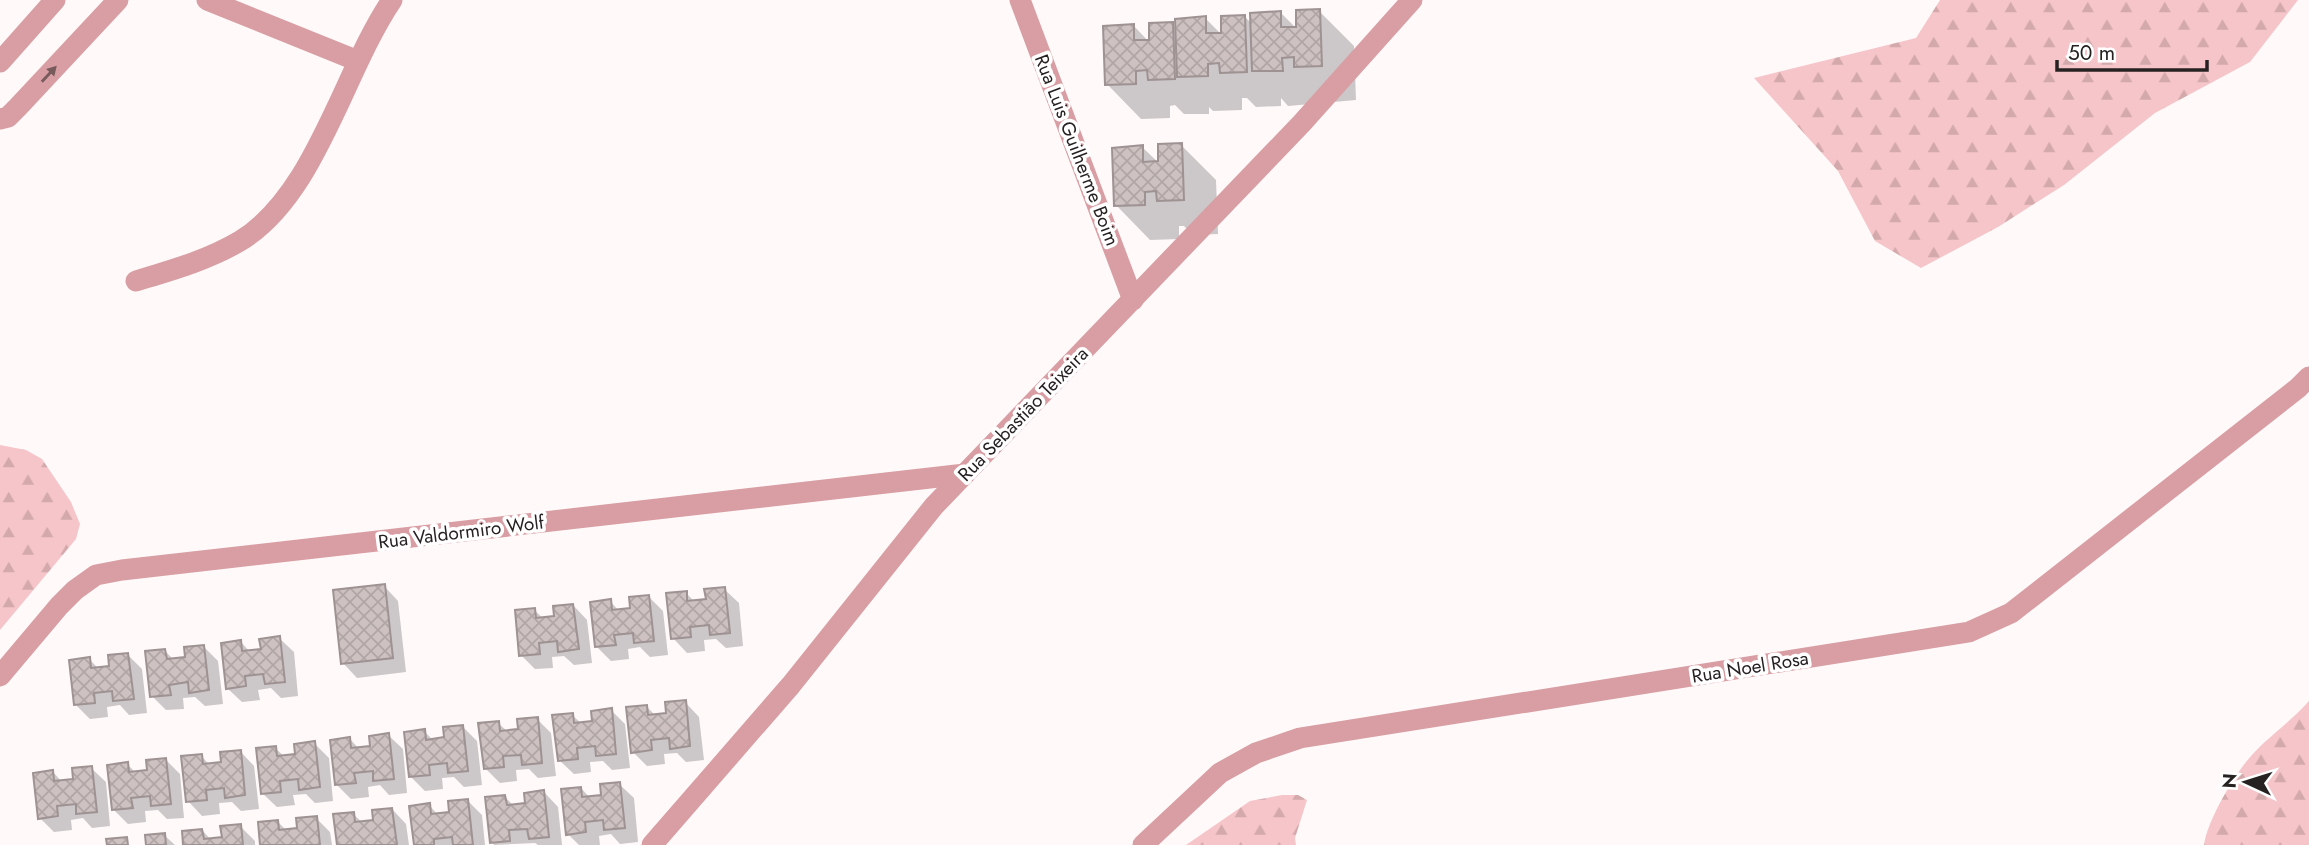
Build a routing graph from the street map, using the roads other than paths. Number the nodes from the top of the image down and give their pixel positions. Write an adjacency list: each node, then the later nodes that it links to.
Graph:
1 (55, 0): 8 (street)
2 (118, 0): 9 (street, one-way to 2)
3 (207, 0): 7 (street)
4 (392, 0): 7 (street)
5 (1020, 0): 11 (street, Rua Luis Guilherme Boim)
6 (1412, 0): 11 (street, Rua Sebastião Teixeira)
7 (358, 61): 10 (street)
8 (0, 62)
9 (0, 119)
10 (136, 281)
11 (1133, 300): 13 (street, Rua Sebastião Teixeira)
12 (2309, 377): 16 (street, Rua Noel Rosa)
13 (965, 474): 14 (street, Rua Valdormiro Wolf); 15 (street, Rua Sebastião Teixeira)
14 (0, 676)
15 (652, 845)
16 (1143, 845)

